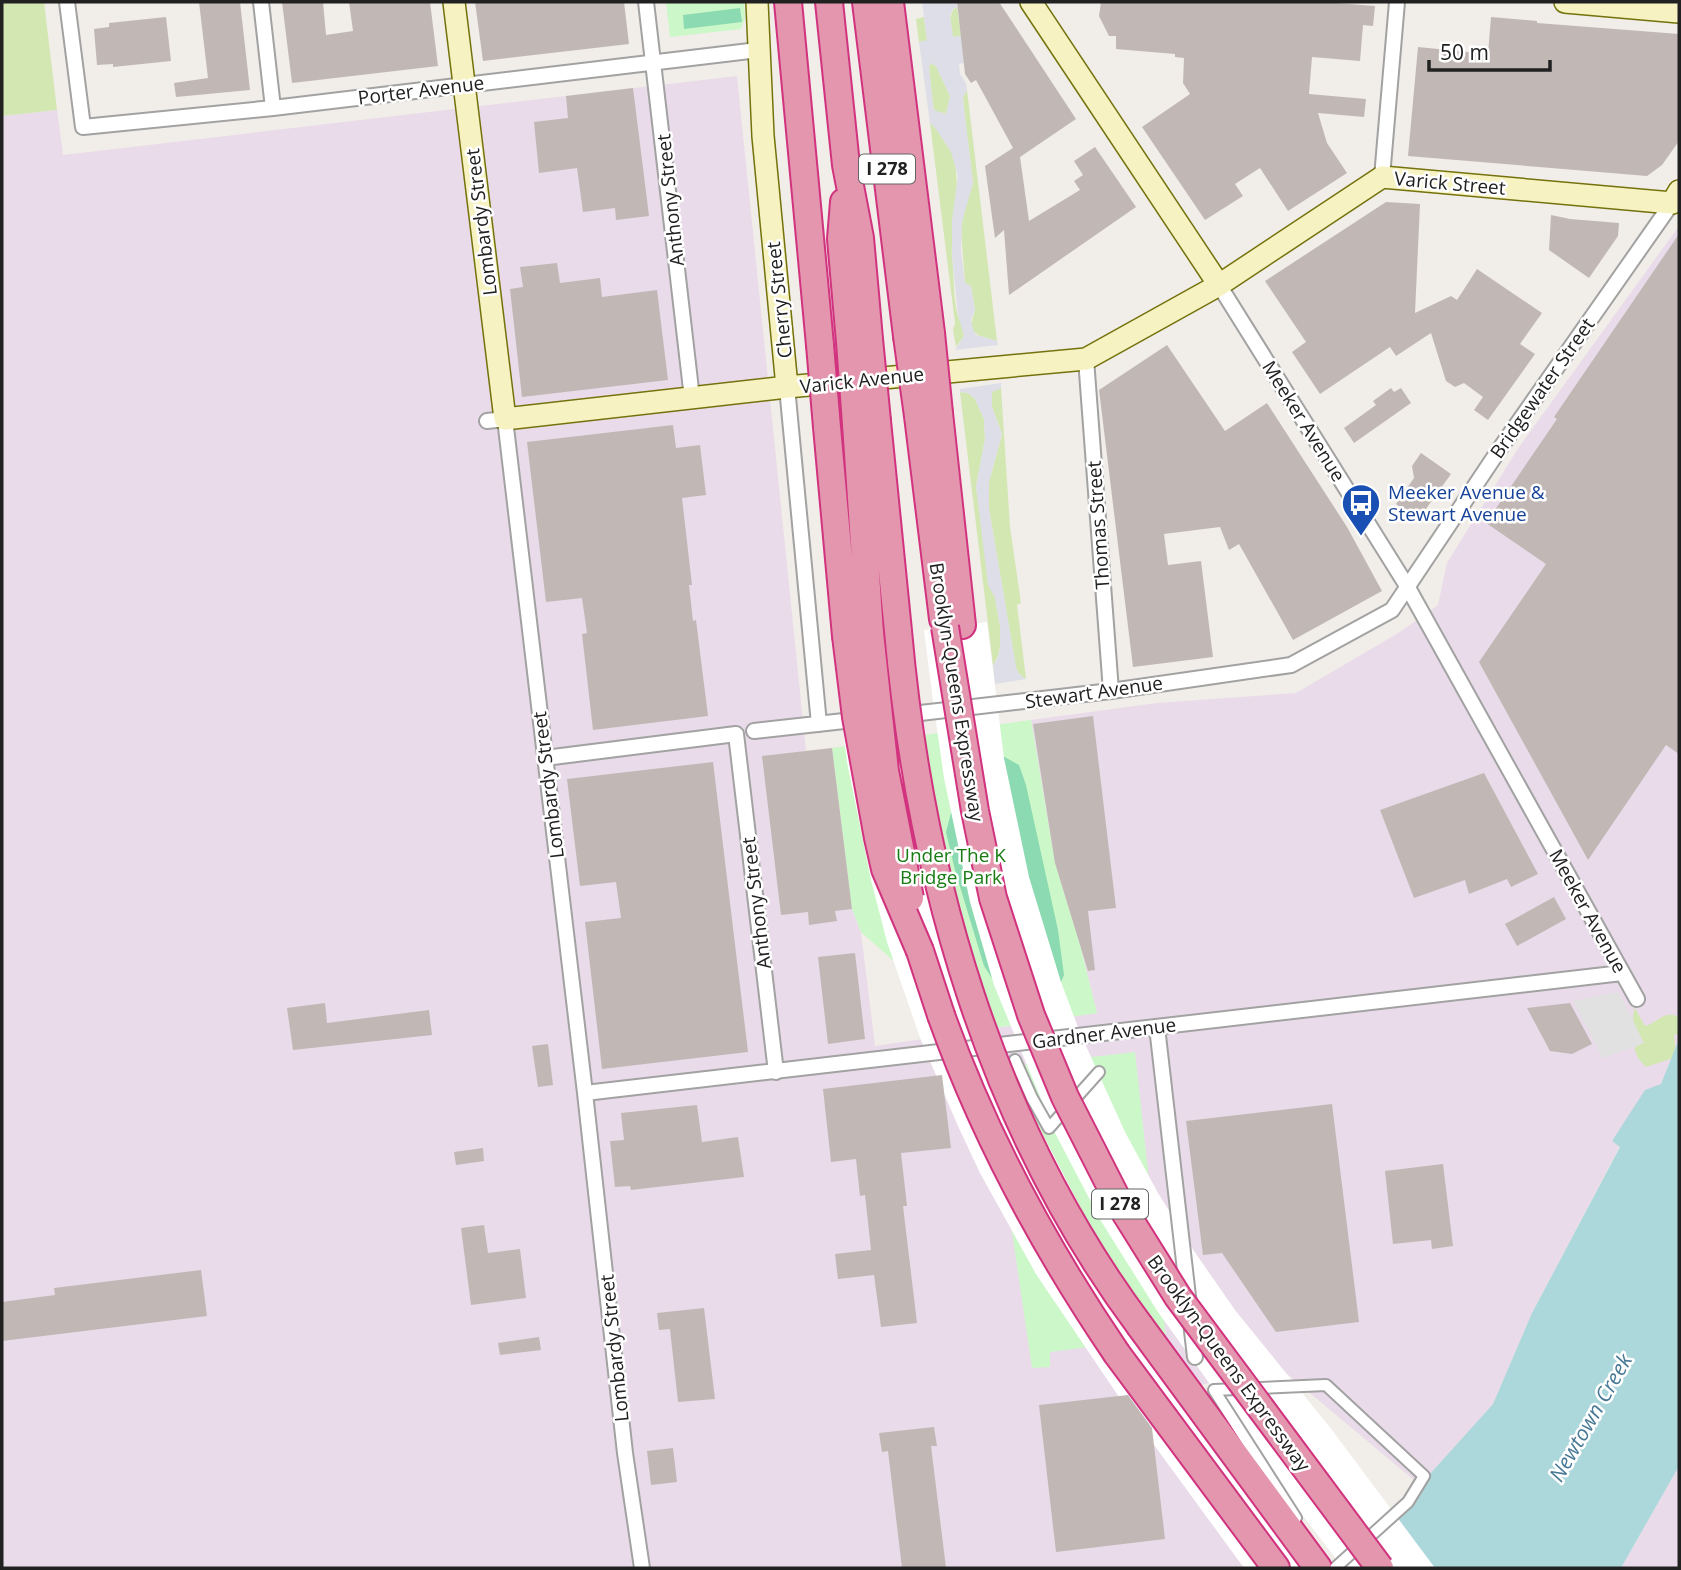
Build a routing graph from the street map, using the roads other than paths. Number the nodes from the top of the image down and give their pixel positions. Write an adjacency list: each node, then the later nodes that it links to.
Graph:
1 (67, 2): 17 (street, Porter Avenue)
2 (261, 2): 17 (street)
3 (454, 2): 16 (main road, Lombardy Street)
4 (646, 2): 15 (street, Anthony Street)
5 (757, 2): 14 (main road, Cherry Street)
6 (788, 2): 28 (highway, bridge)
7 (829, 2): 26 (highway, I 278, bridge)
8 (866, 2): 21 (highway, Brooklyn-Queens Expressway / I 278)
9 (890, 2): 21 (highway)
10 (1031, 2): 20 (main road, Meeker Avenue)
11 (1397, 2): 18 (street)
12 (1565, 2): 13 (main road)
13 (1679, 12)
14 (758, 50): 15 (street, Porter Avenue); 23 (main road, Cherry Street)
15 (654, 62): 16 (street, Porter Avenue); 24 (street, Anthony Street)
16 (464, 85): 17 (street, Porter Avenue); 25 (main road, Lombardy Street)
17 (273, 108)
18 (1382, 177): 19 (main road, Varick Street); 20 (main road, Varick Street)
19 (1675, 197): 27 (street, Bridgewater Street)
20 (1219, 285): 22 (main road, Varick Avenue); 27 (street, Meeker Avenue)
21 (919, 335): 48 (highway, Brooklyn-Queens Expressway / I 278, bridge)
22 (1086, 359): 23 (main road, Varick Avenue); 29 (street, Thomas Street)
23 (787, 387): 24 (main road, Varick Avenue); 30 (street, Cherry Street)
24 (692, 398): 25 (main road, Varick Avenue)
25 (496, 420): 32 (street, Lombardy Street)
26 (866, 422): 28 (highway, I 278); 45 (highway, I 278, bridge)
27 (1407, 586): 29 (street, Stewart Avenue); 33 (street, Meeker Avenue)
28 (858, 634): 44 (highway, bridge)
29 (1111, 691): 30 (street, Stewart Avenue)
30 (819, 724): 31 (street, Stewart Avenue)
31 (754, 732)
32 (545, 758): 38 (street, Anthony Street); 40 (street, Lombardy Street)
33 (1622, 973): 34 (street, Meeker Avenue); 35 (street, Gardner Avenue)
34 (1637, 999)
35 (1157, 1027): 36 (street, Gardner Avenue); 42 (street)
36 (967, 1050): 38 (street, Gardner Avenue); 41 (street)
37 (1015, 1060): 39 (street)
38 (776, 1072): 40 (street, Gardner Avenue)
39 (1100, 1072)
40 (585, 1093): 43 (street, Lombardy Street)
41 (977, 1123)
42 (1195, 1357)
43 (642, 1568)
44 (1276, 1568)
45 (1318, 1568)
46 (1328, 1568): 47 (street)
47 (1335, 1568)
48 (1380, 1568)

